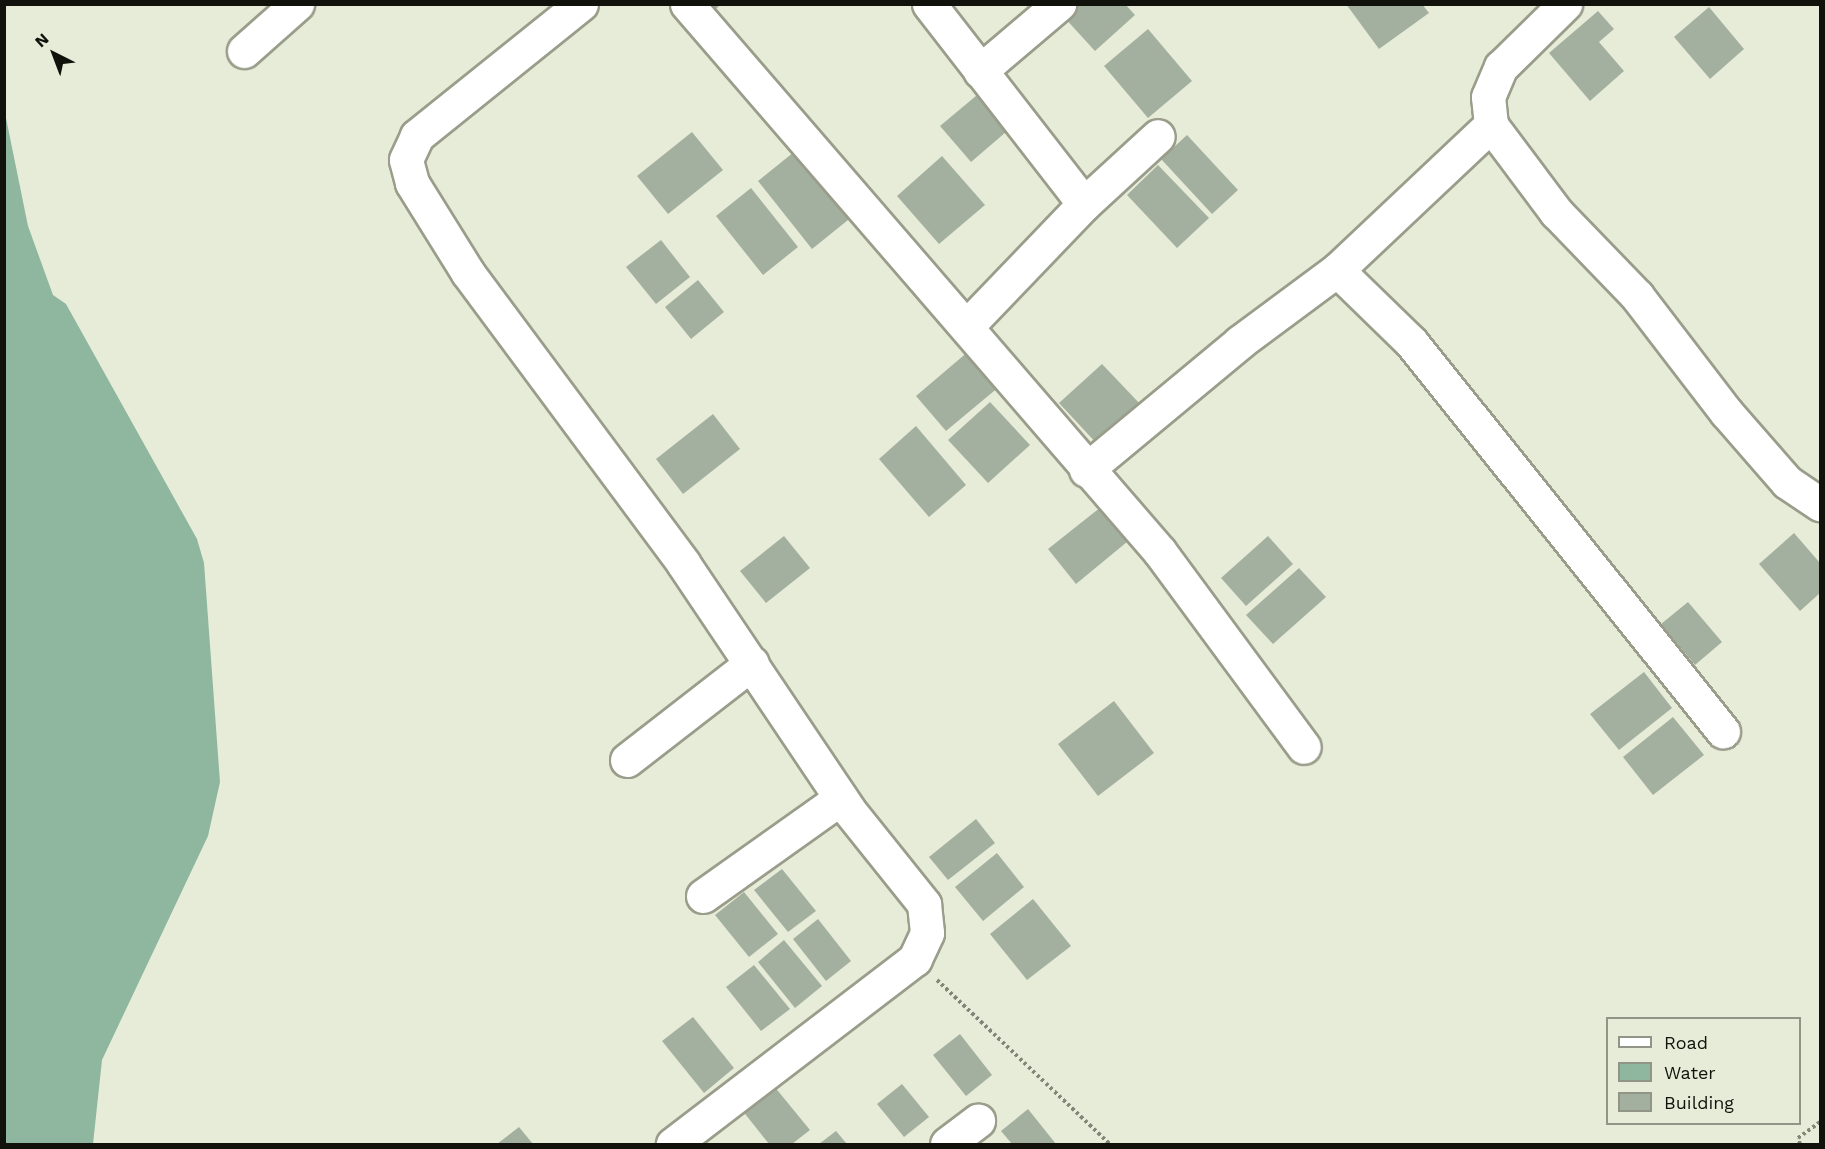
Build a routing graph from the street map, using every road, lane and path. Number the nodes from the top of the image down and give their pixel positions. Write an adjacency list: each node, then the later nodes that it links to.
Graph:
1 (297, 4): 7 (street)
2 (581, 4): 16 (street)
3 (687, 4): 13 (street)
4 (929, 4): 8 (street)
5 (1059, 4): 8 (street)
6 (1565, 4): 9 (street)
7 (244, 51)
8 (980, 71): 11 (street)
9 (1491, 125): 12 (street); 15 (street)
10 (1158, 136): 11 (street)
11 (1084, 204): 13 (street)
12 (1337, 270): 14 (street); 17 (street)
13 (967, 326): 14 (street)
14 (1086, 470): 18 (street)
15 (1821, 504)
16 (752, 663): 19 (street); 20 (street)
17 (1722, 732)
18 (1304, 747)
19 (627, 760)
20 (841, 798): 21 (street); 22 (street)
21 (704, 896)
22 (915, 959): 25 (street); 27 (path)
23 (978, 1121): 26 (street)
24 (1821, 1122): 28 (path)
25 (673, 1144)
26 (947, 1144)
27 (1110, 1144)
28 (1800, 1144)

